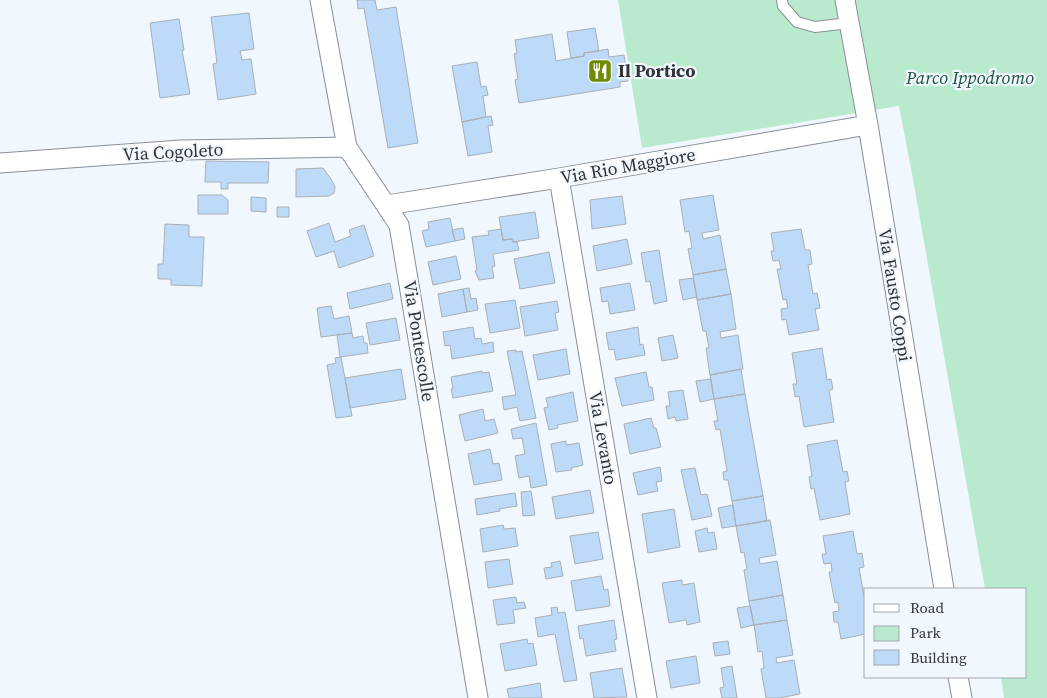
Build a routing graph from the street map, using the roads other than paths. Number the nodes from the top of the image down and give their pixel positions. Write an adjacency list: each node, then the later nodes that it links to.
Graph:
1 (320, 0): 6 (street, Via Pontescolle)
2 (782, 0): 4 (lane)
3 (845, 0): 4 (street, Via Fausto Coppi)
4 (849, 23): 5 (street, Via Fausto Coppi)
5 (868, 126): 8 (street, Via Rio Maggiore); 10 (street, Via Fausto Coppi)
6 (347, 146): 7 (street, Via Cogoleto); 9 (street, Via Pontescolle)
7 (0, 163)
8 (559, 178): 9 (street, Via Rio Maggiore); 13 (street, Via Levanto)
9 (387, 205): 12 (street, Via Pontescolle)
10 (944, 588)
11 (958, 678): 14 (street)
12 (478, 698)
13 (647, 698)
14 (962, 698)

